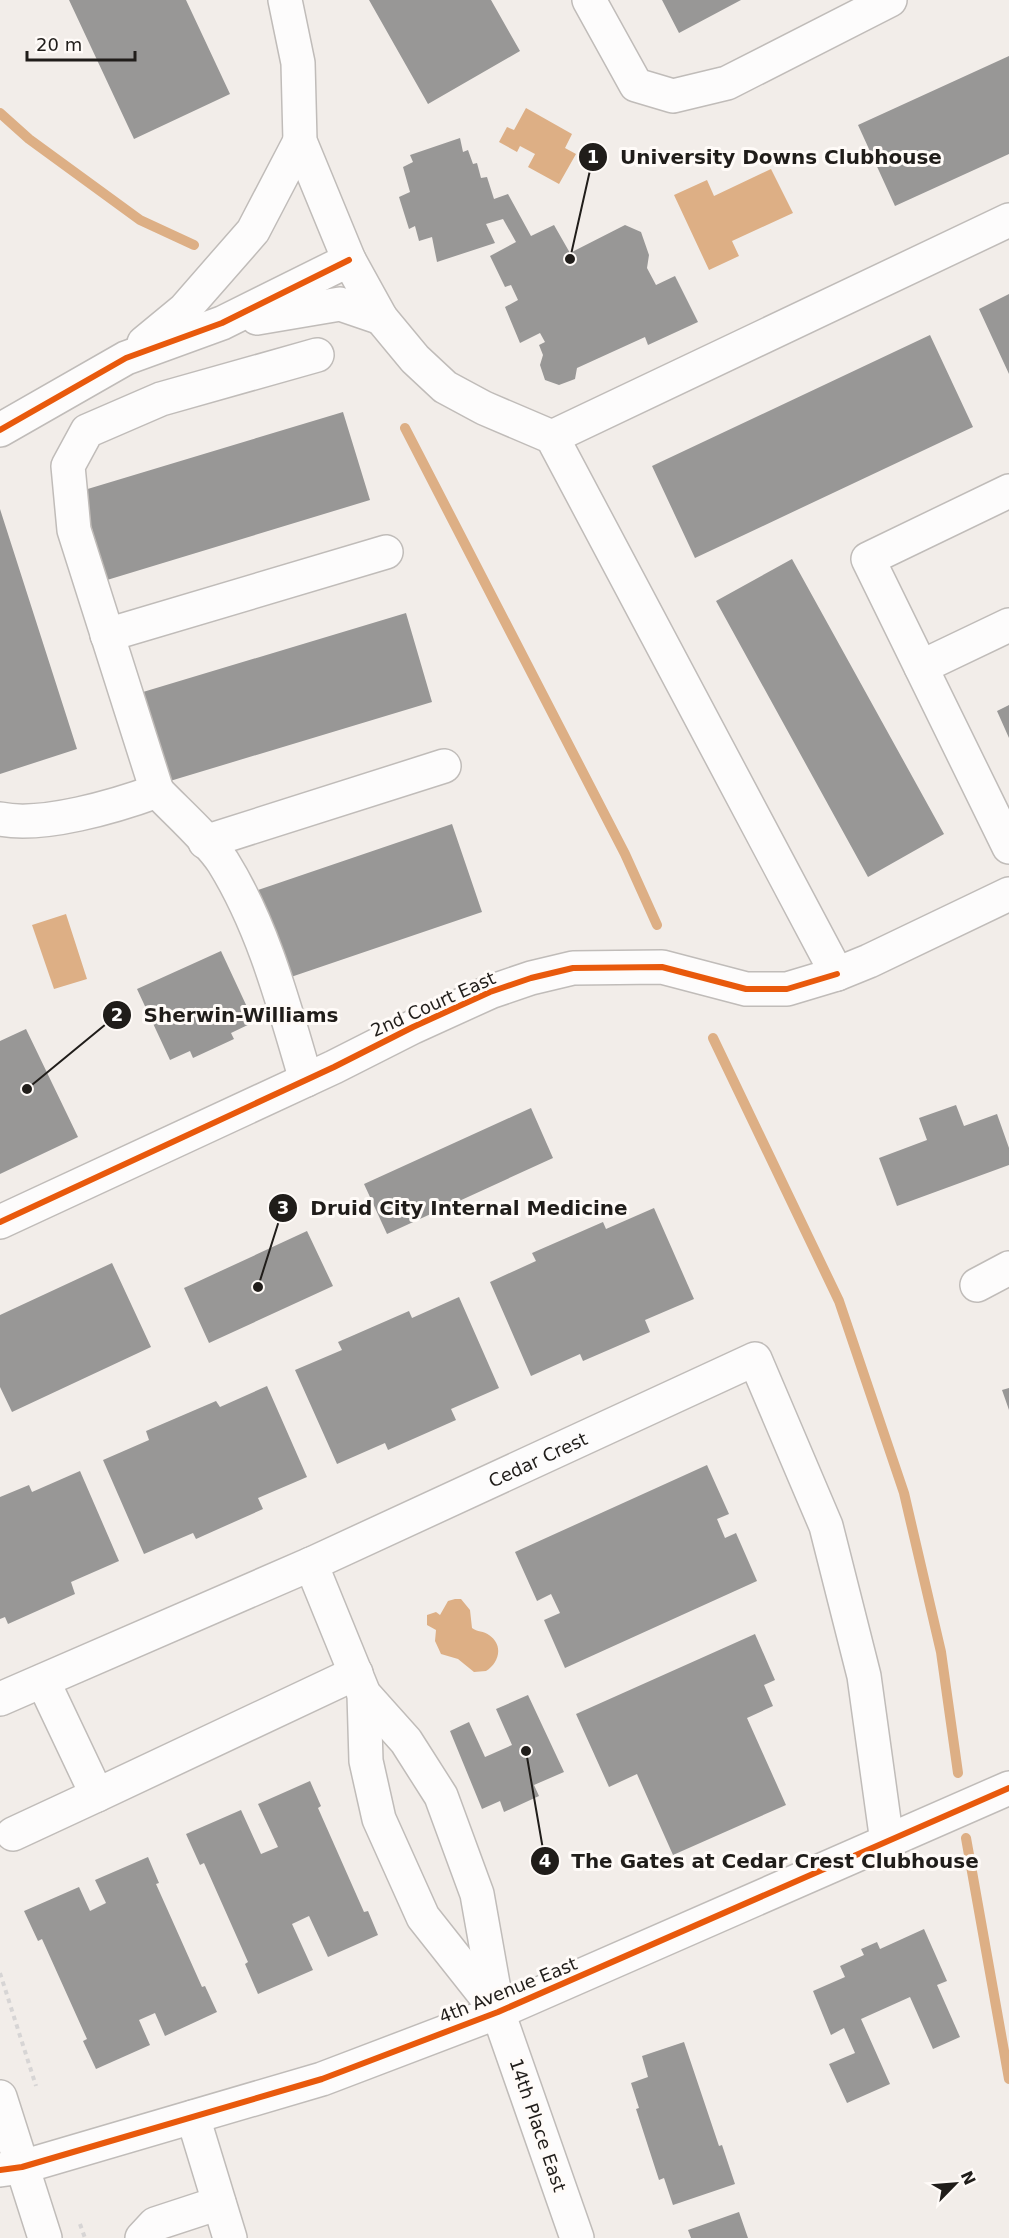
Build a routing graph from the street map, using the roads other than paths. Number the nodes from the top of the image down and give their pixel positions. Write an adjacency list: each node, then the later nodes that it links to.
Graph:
1 (285, 0): 4 (street)
2 (589, 0): 3 (street)
3 (890, 0)
4 (300, 141): 6 (street); 10 (street)
5 (1009, 220): 12 (street)
6 (349, 260): 7 (street); 8 (street)
7 (381, 318): 8 (street); 12 (street)
8 (222, 323): 10 (street)
9 (317, 355): 16 (street)
10 (126, 358): 11 (street)
11 (0, 430)
12 (552, 437): 24 (street)
13 (1009, 491): 17 (street)
14 (386, 552): 16 (street)
15 (1009, 626): 17 (street)
16 (107, 634): 19 (street)
17 (921, 667): 22 (street)
18 (444, 766): 21 (street)
19 (157, 791): 20 (street); 21 (street)
20 (0, 819)
21 (205, 842): 25 (street)
22 (1009, 847)
23 (1009, 894): 24 (street, 2nd Court East)
24 (837, 974): 25 (street, 2nd Court East)
25 (306, 1080): 26 (street, 2nd Court East)
26 (0, 1222)
27 (1009, 1269): 28 (street)
28 (977, 1285)
29 (311, 1564): 30 (street); 31 (street); 36 (street, Cedar Crest)
30 (43, 1681): 32 (street); 34 (street)
31 (360, 1684): 34 (street); 37 (street); 37 (street)
32 (0, 1699)
33 (1009, 1788): 36 (street, 4th Avenue East)
34 (97, 1795): 35 (street)
35 (13, 1834)
36 (888, 1842): 37 (street, 4th Avenue East)
37 (498, 2012): 39 (street, 4th Avenue East); 45 (street, 14th Place East)
38 (0, 2097): 40 (street)
39 (193, 2117): 40 (street, 4th Avenue East); 41 (street)
40 (11, 2169): 42 (street)
41 (219, 2203): 43 (street); 44 (street)
42 (45, 2238)
43 (142, 2238)
44 (230, 2238)
45 (577, 2238)

